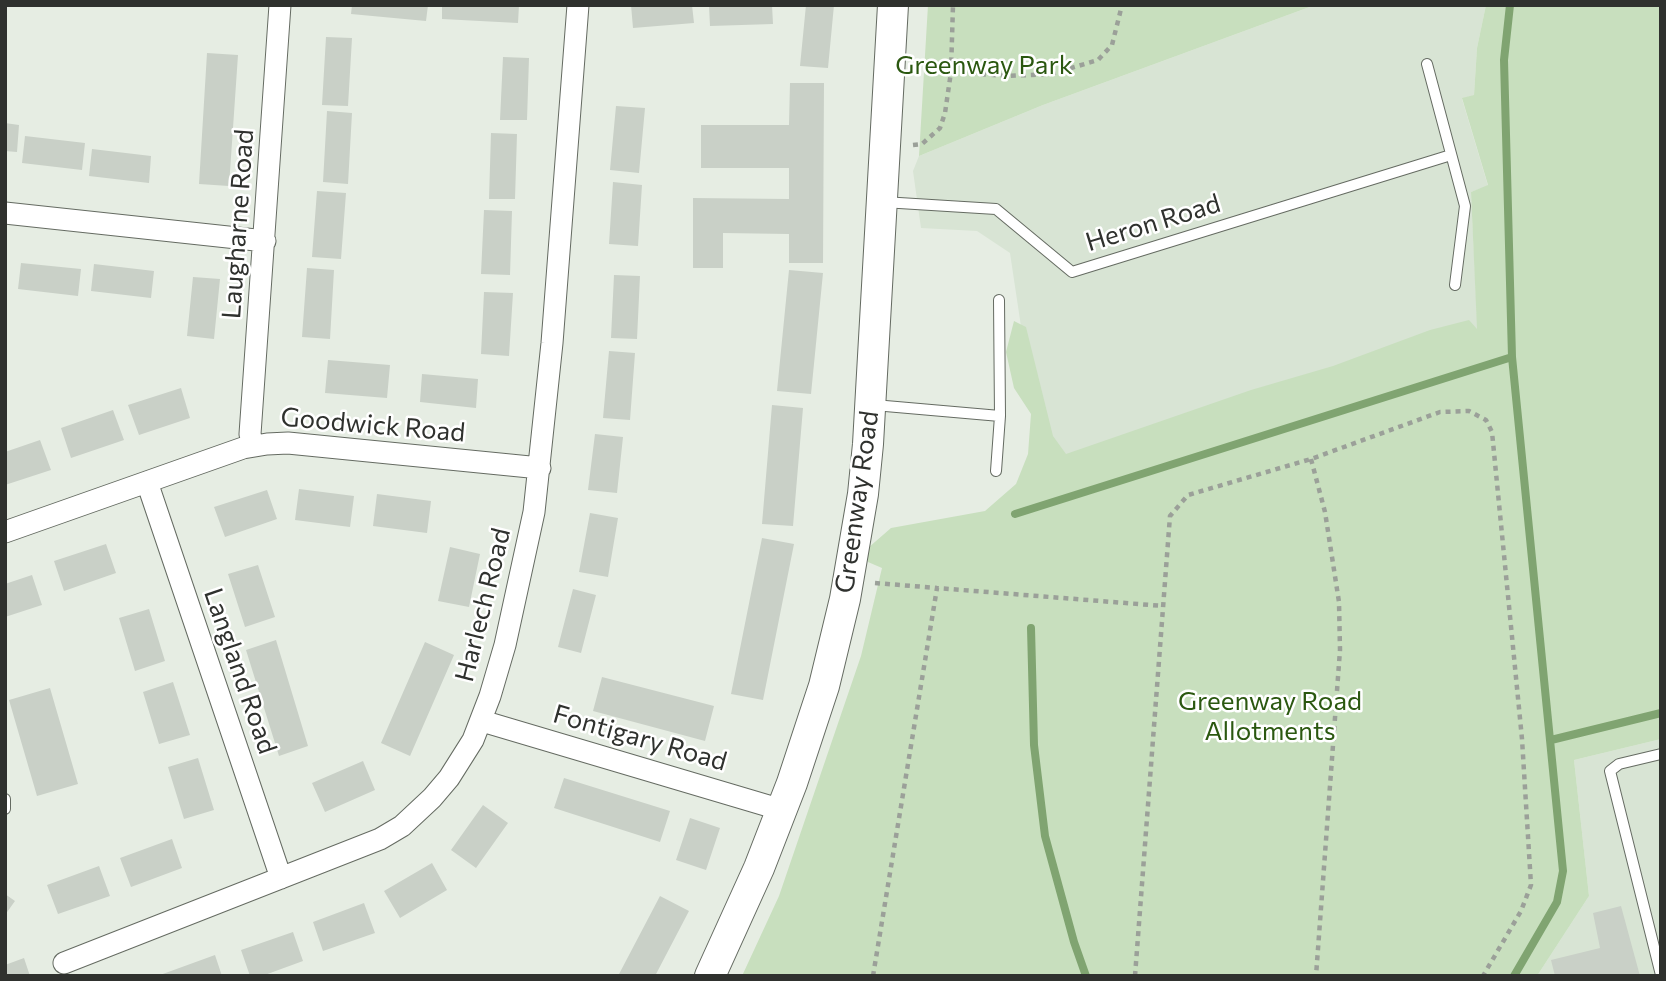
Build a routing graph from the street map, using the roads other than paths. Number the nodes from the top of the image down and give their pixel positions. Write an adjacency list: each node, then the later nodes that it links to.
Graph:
1 (280, 5): 8 (street, Laugharne Road)
2 (578, 5): 14 (street, Harlech Road)
3 (893, 5): 6 (street, Greenway Road)
4 (1427, 64): 5 (lane)
5 (1451, 155): 6 (lane, Heron Road); 9 (lane)
6 (883, 202): 11 (street, Greenway Road)
7 (5, 213): 8 (street)
8 (265, 241): 13 (street, Laugharne Road)
9 (1455, 285)
10 (999, 300): 12 (lane)
11 (871, 404): 12 (lane); 22 (street, Greenway Road)
12 (1000, 416): 15 (lane)
13 (253, 446): 14 (street, Goodwick Road); 16 (street, Goodwick Road)
14 (540, 468): 18 (street, Harlech Road)
15 (996, 471)
16 (146, 482): 17 (street, Goodwick Road); 23 (street, Langland Road)
17 (5, 532)
18 (482, 720): 22 (street, Fontigary Road); 23 (street, Harlech Road)
19 (1661, 754): 25 (lane)
20 (5, 799): 21 (lane)
21 (5, 809)
22 (782, 810): 26 (street, Greenway Road)
23 (281, 878): 24 (street, Harlech Road)
24 (64, 963)
25 (1661, 975)
26 (710, 976)

